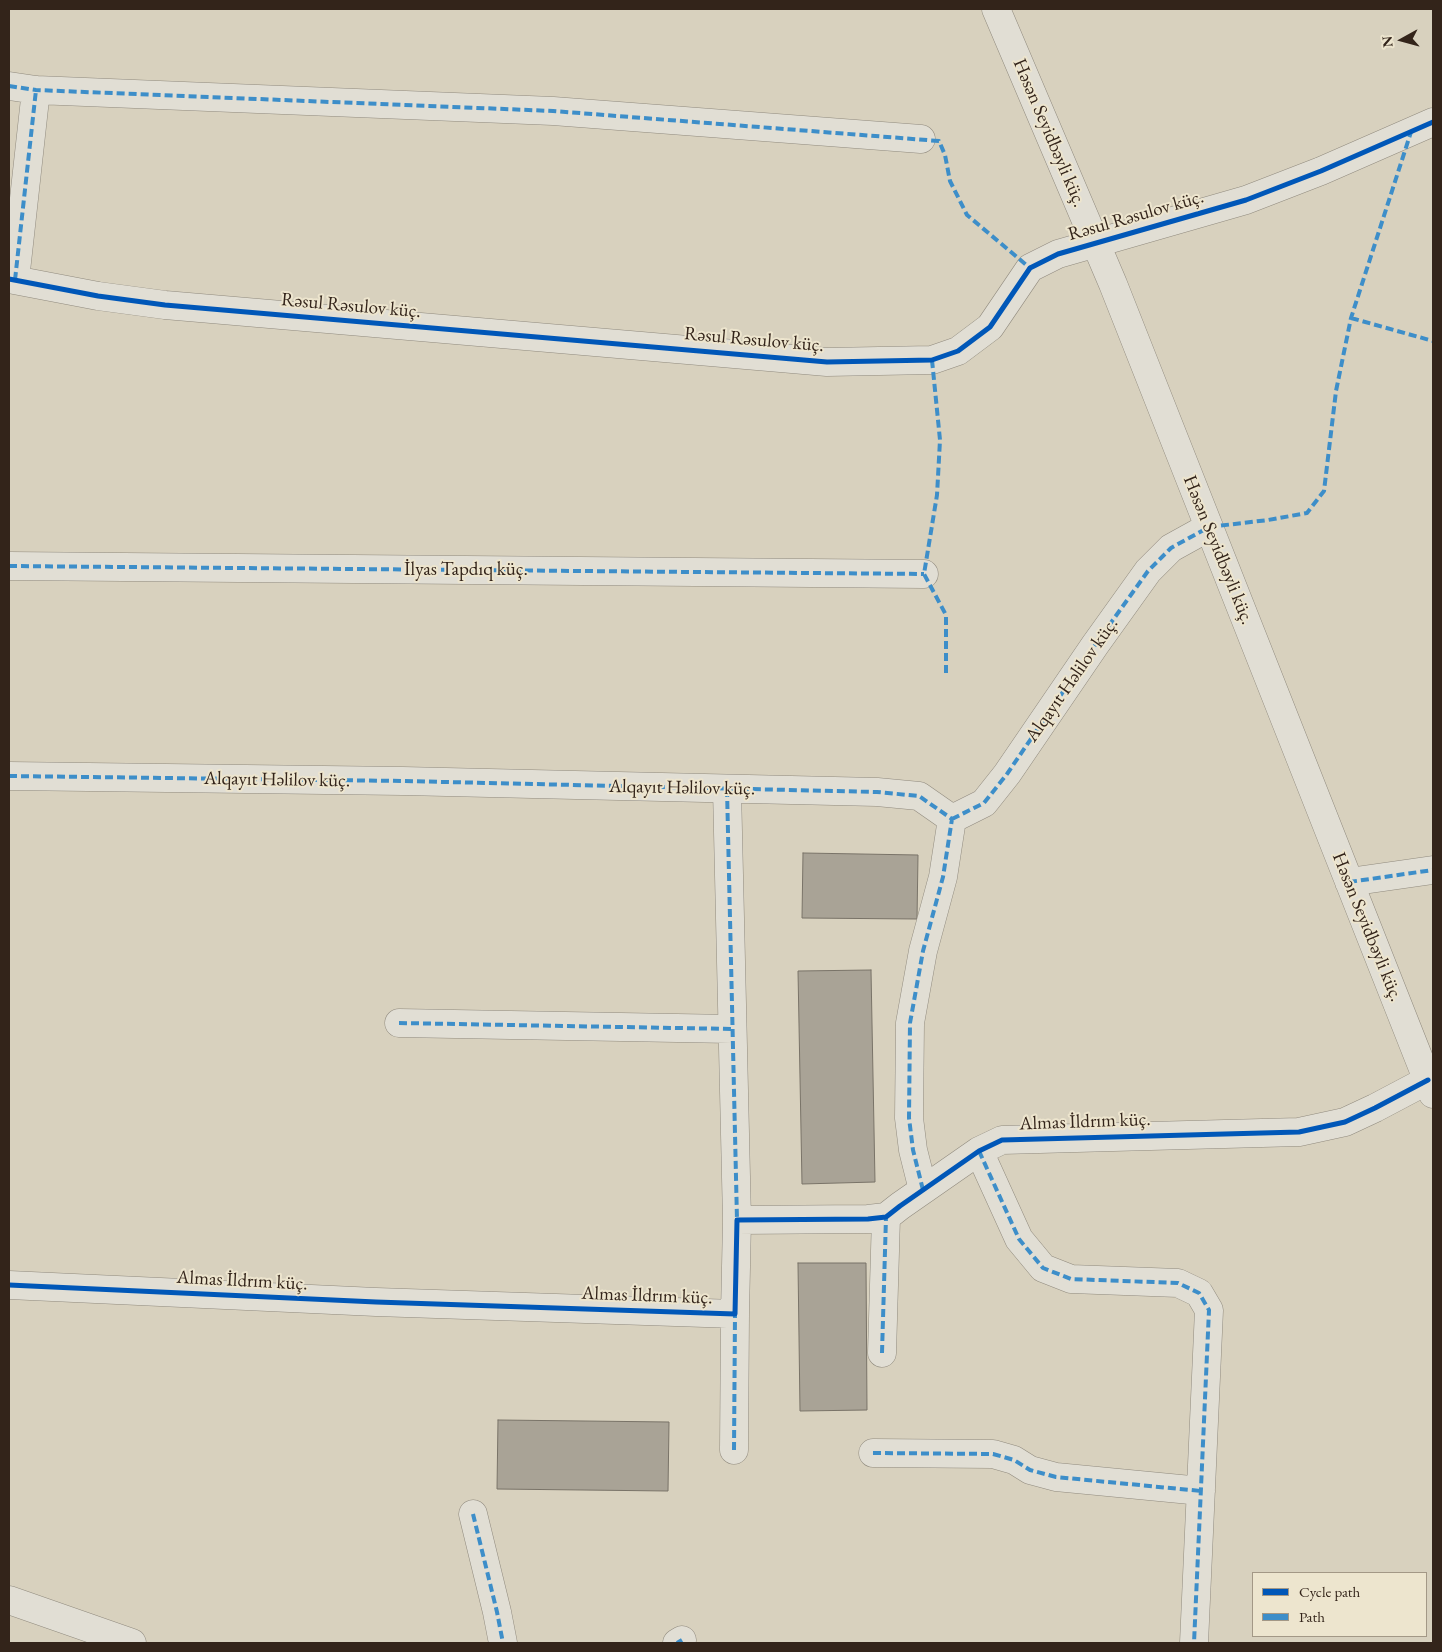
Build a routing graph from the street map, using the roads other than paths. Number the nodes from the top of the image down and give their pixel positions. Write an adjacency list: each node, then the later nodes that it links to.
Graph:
1 (996, 9): 6 (street, Həsən Seyidbəyli küç.)
2 (9, 86): 3 (street)
3 (36, 90): 5 (street); 7 (street)
4 (1433, 122): 6 (street, Rəsul Rəsulov küç.)
5 (921, 139)
6 (1095, 243): 7 (street, Rəsul Rəsulov küç.); 8 (street, Həsən Seyidbəyli küç.)
7 (12, 280)
8 (1209, 527): 13 (street, Alqayıt Həlilov küç.); 15 (street, Həsən Seyidbəyli küç.)
9 (9, 566): 10 (street, İlyas Tapdıq küç.)
10 (924, 574)
11 (9, 776): 12 (street, Alqayıt Həlilov küç.)
12 (727, 789): 13 (street, Alqayıt Həlilov küç.); 17 (street, Almas İldrım küç.)
13 (952, 819): 20 (street)
14 (1433, 870): 15 (street)
15 (1349, 882): 18 (street, Həsən Seyidbəyli küç.)
16 (399, 1023): 17 (street)
17 (732, 1029): 22 (street, Almas İldrım küç.)
18 (1430, 1087): 19 (street, Almas İldrım küç.)
19 (979, 1151): 20 (street, Almas İldrım küç.); 28 (street)
20 (923, 1190): 21 (street, Almas İldrım küç.)
21 (886, 1217): 22 (street); 25 (street)
22 (737, 1220): 24 (street, Almas İldrım küç.)
23 (9, 1285): 24 (street, Almas İldrım küç.)
24 (735, 1314): 26 (street)
25 (882, 1354)
26 (734, 1450)
27 (873, 1453): 28 (street)
28 (1201, 1491): 33 (street)
29 (473, 1514): 32 (street)
30 (9, 1600): 31 (street)
31 (132, 1643)
32 (503, 1643)
33 (1194, 1643)

